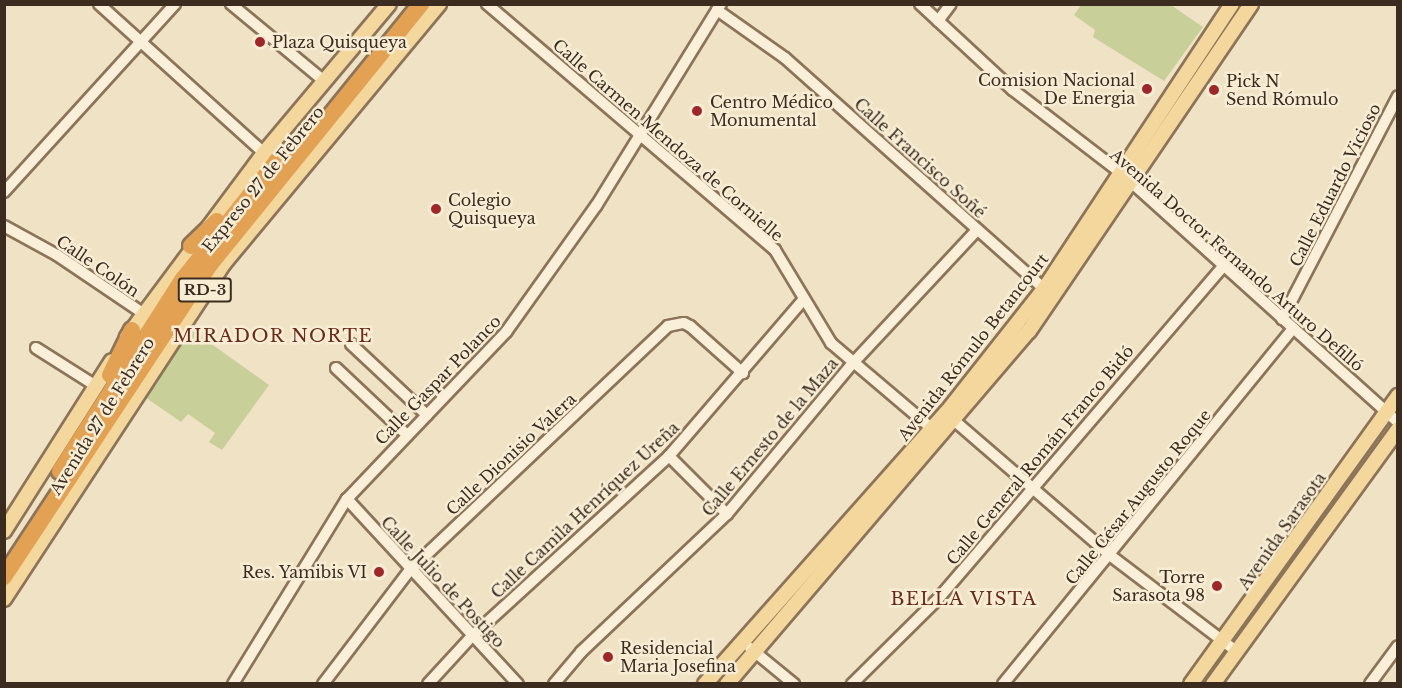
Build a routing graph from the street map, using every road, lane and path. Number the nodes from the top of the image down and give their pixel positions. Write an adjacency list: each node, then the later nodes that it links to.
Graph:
1 (99, 4): 15 (street)
2 (175, 4): 15 (street)
3 (231, 4): 17 (street)
4 (389, 4): 17 (main road, Avenida 27 de Febrero / RD-3)
5 (408, 4): 16 (highway, RD-3)
6 (422, 4): 16 (highway, RD-3)
7 (439, 4): 28 (main road, Avenida 27 de Febrero / RD-3)
8 (487, 4): 19 (street, Calle Carmen Mendoza de Cornielle)
9 (920, 4): 14 (street, Avenida Doctor Fernando Arturo Defilló)
10 (951, 4): 14 (street)
11 (1232, 4): 21 (main road, Avenida Rómulo Betancourt)
12 (1251, 4): 23 (main road, Avenida Rómulo Betancourt)
13 (719, 7): 19 (street, Calle Gaspar Polanco); 26 (street, Calle Francisco Soñé)
14 (938, 21): 21 (street, Avenida Doctor Fernando Arturo Defilló)
15 (141, 41): 20 (street); 24 (street)
16 (353, 78): 22 (highway, Expreso 27 de Febrero / RD-3)
17 (324, 81): 20 (main road, Avenida 27 de Febrero / RD-3)
18 (1398, 96): 33 (street, Calle Eduardo Vicioso)
19 (641, 136): 31 (street, Calle Carmen Mendoza de Cornielle); 45 (street, Calle Gaspar Polanco)
20 (264, 153): 27 (main road, Avenida 27 de Febrero / RD-3)
21 (1120, 172): 23 (street, Avenida Doctor Fernando Arturo Defilló); 30 (main road, Avenida Rómulo Betancourt)
22 (268, 181): 27 (highway); 28 (highway); 51 (highway, Expreso 27 de Febrero / RD-3)
23 (1131, 183): 29 (street, Avenida Doctor Fernando Arturo Defilló); 46 (main road, Avenida Rómulo Betancourt)
24 (4, 192)
25 (4, 226): 32 (street, Calle Colón)
26 (977, 230): 30 (street, Calle Francisco Soñé); 39 (street, Calle Ernesto de la Maza)
27 (191, 246): 32 (main road, Avenida 27 de Febrero / RD-3)
28 (224, 263): 36 (main road, Avenida 27 de Febrero / RD-3)
29 (1222, 268): 33 (street, Avenida Doctor Fernando Arturo Defilló); 53 (street, Calle General Román Franco Bidó)
30 (1044, 289): 46 (main road, Avenida Rómulo Betancourt)
31 (804, 299): 39 (street, Calle Carmen Mendoza de Cornielle); 41 (street, Calle Camila Henríquez Ureña)
32 (144, 314): 35 (main road, Avenida 27 de Febrero / RD-3)
33 (1282, 319): 34 (street, Avenida Doctor Fernando Arturo Defilló)
34 (1293, 328): 44 (street, Avenida Doctor Fernando Arturo Defilló); 57 (street, Calle César Augusto Roque)
35 (132, 330): 42 (main road, Avenida 27 de Febrero / RD-3); 51 (highway)
36 (170, 340): 51 (highway); 61 (main road, Avenida 27 de Febrero / RD-3)
37 (351, 344): 45 (street)
38 (36, 348): 42 (street)
39 (853, 363): 49 (street, Calle Carmen Mendoza de Cornielle); 55 (street, Calle Ernesto de la Maza)
40 (336, 368): 50 (street)
41 (743, 373): 52 (street, Calle Camila Henríquez Ureña); 59 (street, Calle Dionisio Valera)
42 (96, 386): 56 (main road, Avenida 27 de Febrero / RD-3)
43 (1398, 396): 44 (main road, Avenida Sarasota)
44 (1387, 411): 47 (street, Avenida Doctor Fernando Arturo Defilló); 63 (main road, Avenida Sarasota)
45 (427, 415): 50 (street, Calle Gaspar Polanco)
46 (950, 417): 49 (main road, Avenida Rómulo Betancourt); 53 (street)
47 (1398, 422)
48 (1398, 429): 66 (main road, Avenida Sarasota)
49 (937, 433): 64 (main road, Avenida Rómulo Betancourt); 67 (main road, Avenida Rómulo Betancourt)
50 (407, 435): 54 (street, Calle Gaspar Polanco)
51 (88, 438): 58 (highway, RD-3); 60 (highway, RD-3)
52 (669, 456): 55 (street); 62 (street, Calle Camila Henríquez Ureña)
53 (1031, 487): 57 (street); 77 (street, Calle General Román Franco Bidó)
54 (347, 499): 59 (street, Calle Julio de Postigo); 69 (street, Calle Gaspar Polanco)
55 (727, 514): 73 (street, Calle Ernesto de la Maza)
56 (4, 531)
57 (1111, 556): 63 (street); 78 (street, Calle César Augusto Roque)
58 (4, 557)
59 (410, 570): 62 (street, Calle Julio de Postigo); 70 (street, Calle Dionisio Valera)
60 (4, 577)
61 (4, 599)
62 (471, 637): 71 (street, Calle Camila Henríquez Ureña); 72 (street, Calle Julio de Postigo)
63 (1223, 641): 66 (street); 79 (main road, Avenida Sarasota)
64 (743, 642): 67 (street); 74 (main road, Avenida Rómulo Betancourt)
65 (1398, 646): 68 (street)
66 (1236, 651): 80 (main road, Avenida Sarasota)
67 (755, 652): 75 (main road, Avenida Rómulo Betancourt); 76 (street)
68 (1394, 658): 81 (street)
69 (233, 684)
70 (323, 684)
71 (428, 684)
72 (518, 684)
73 (554, 684)
74 (705, 684)
75 (727, 684)
76 (794, 684)
77 (852, 684)
78 (1004, 684)
79 (1191, 684)
80 (1213, 684)
81 (1370, 684)

